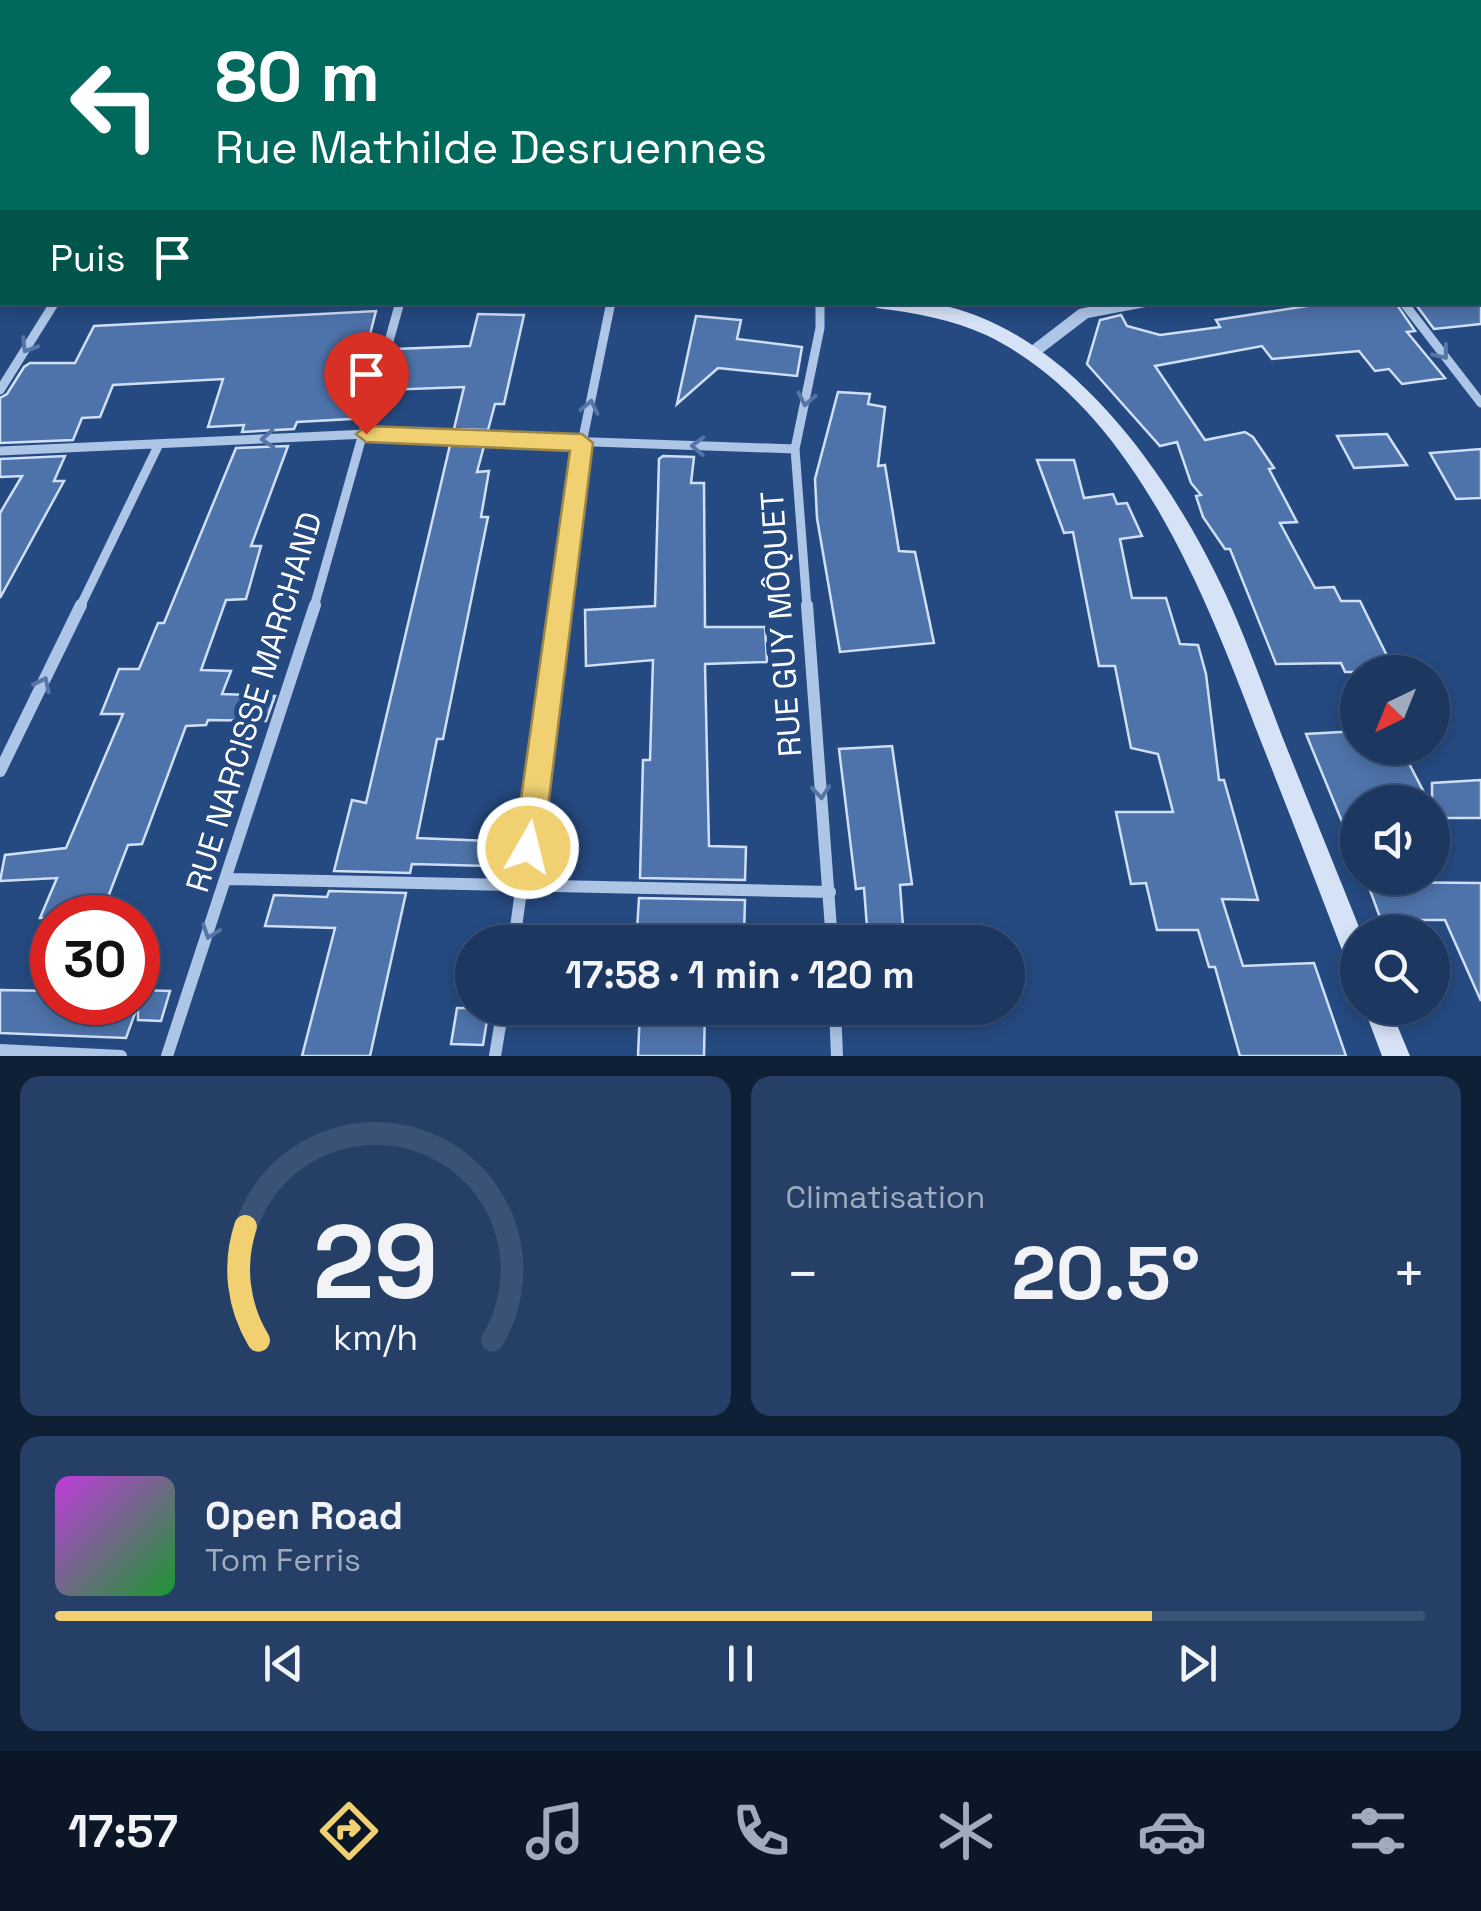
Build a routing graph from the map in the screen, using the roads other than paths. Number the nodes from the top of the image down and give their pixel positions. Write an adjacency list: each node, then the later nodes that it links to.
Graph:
1 (54, 305): 9 (street, one-way to 9)
2 (399, 305): 11 (street, RUE NARCISSE MARCHAND)
3 (610, 305): 12 (street, one-way to 3)
4 (820, 305): 14 (street, RUE GUY MÔQUET, one-way to 14)
5 (920, 305): 8 (main road)
6 (1127, 305): 8 (street)
7 (1406, 305): 10 (street, one-way to 10)
8 (1032, 353): 20 (main road)
9 (0, 390)
10 (1481, 402)
11 (366, 434): 12 (street); 13 (street, one-way to 13); 17 (street, RUE NARCISSE MARCHAND)
12 (582, 443): 14 (street, one-way to 12); 18 (street)
13 (159, 444): 15 (street); 16 (street, one-way to 13)
14 (796, 449): 19 (street, RUE GUY MÔQUET, one-way to 19)
15 (0, 451)
16 (0, 772)
17 (229, 879): 18 (street); 28 (street, RUE NARCISSE MARCHAND, one-way to 28)
18 (524, 885): 19 (street); 21 (street)
19 (830, 892): 22 (street, RUE GUY MÔQUET)
20 (1341, 915)
21 (517, 925)
22 (831, 925)
23 (500, 1025): 29 (street)
24 (836, 1025): 30 (street)
25 (1384, 1025): 31 (main road)
26 (0, 1050): 27 (street)
27 (121, 1056)
28 (166, 1056)
29 (494, 1056)
30 (837, 1056)
31 (1396, 1056)

